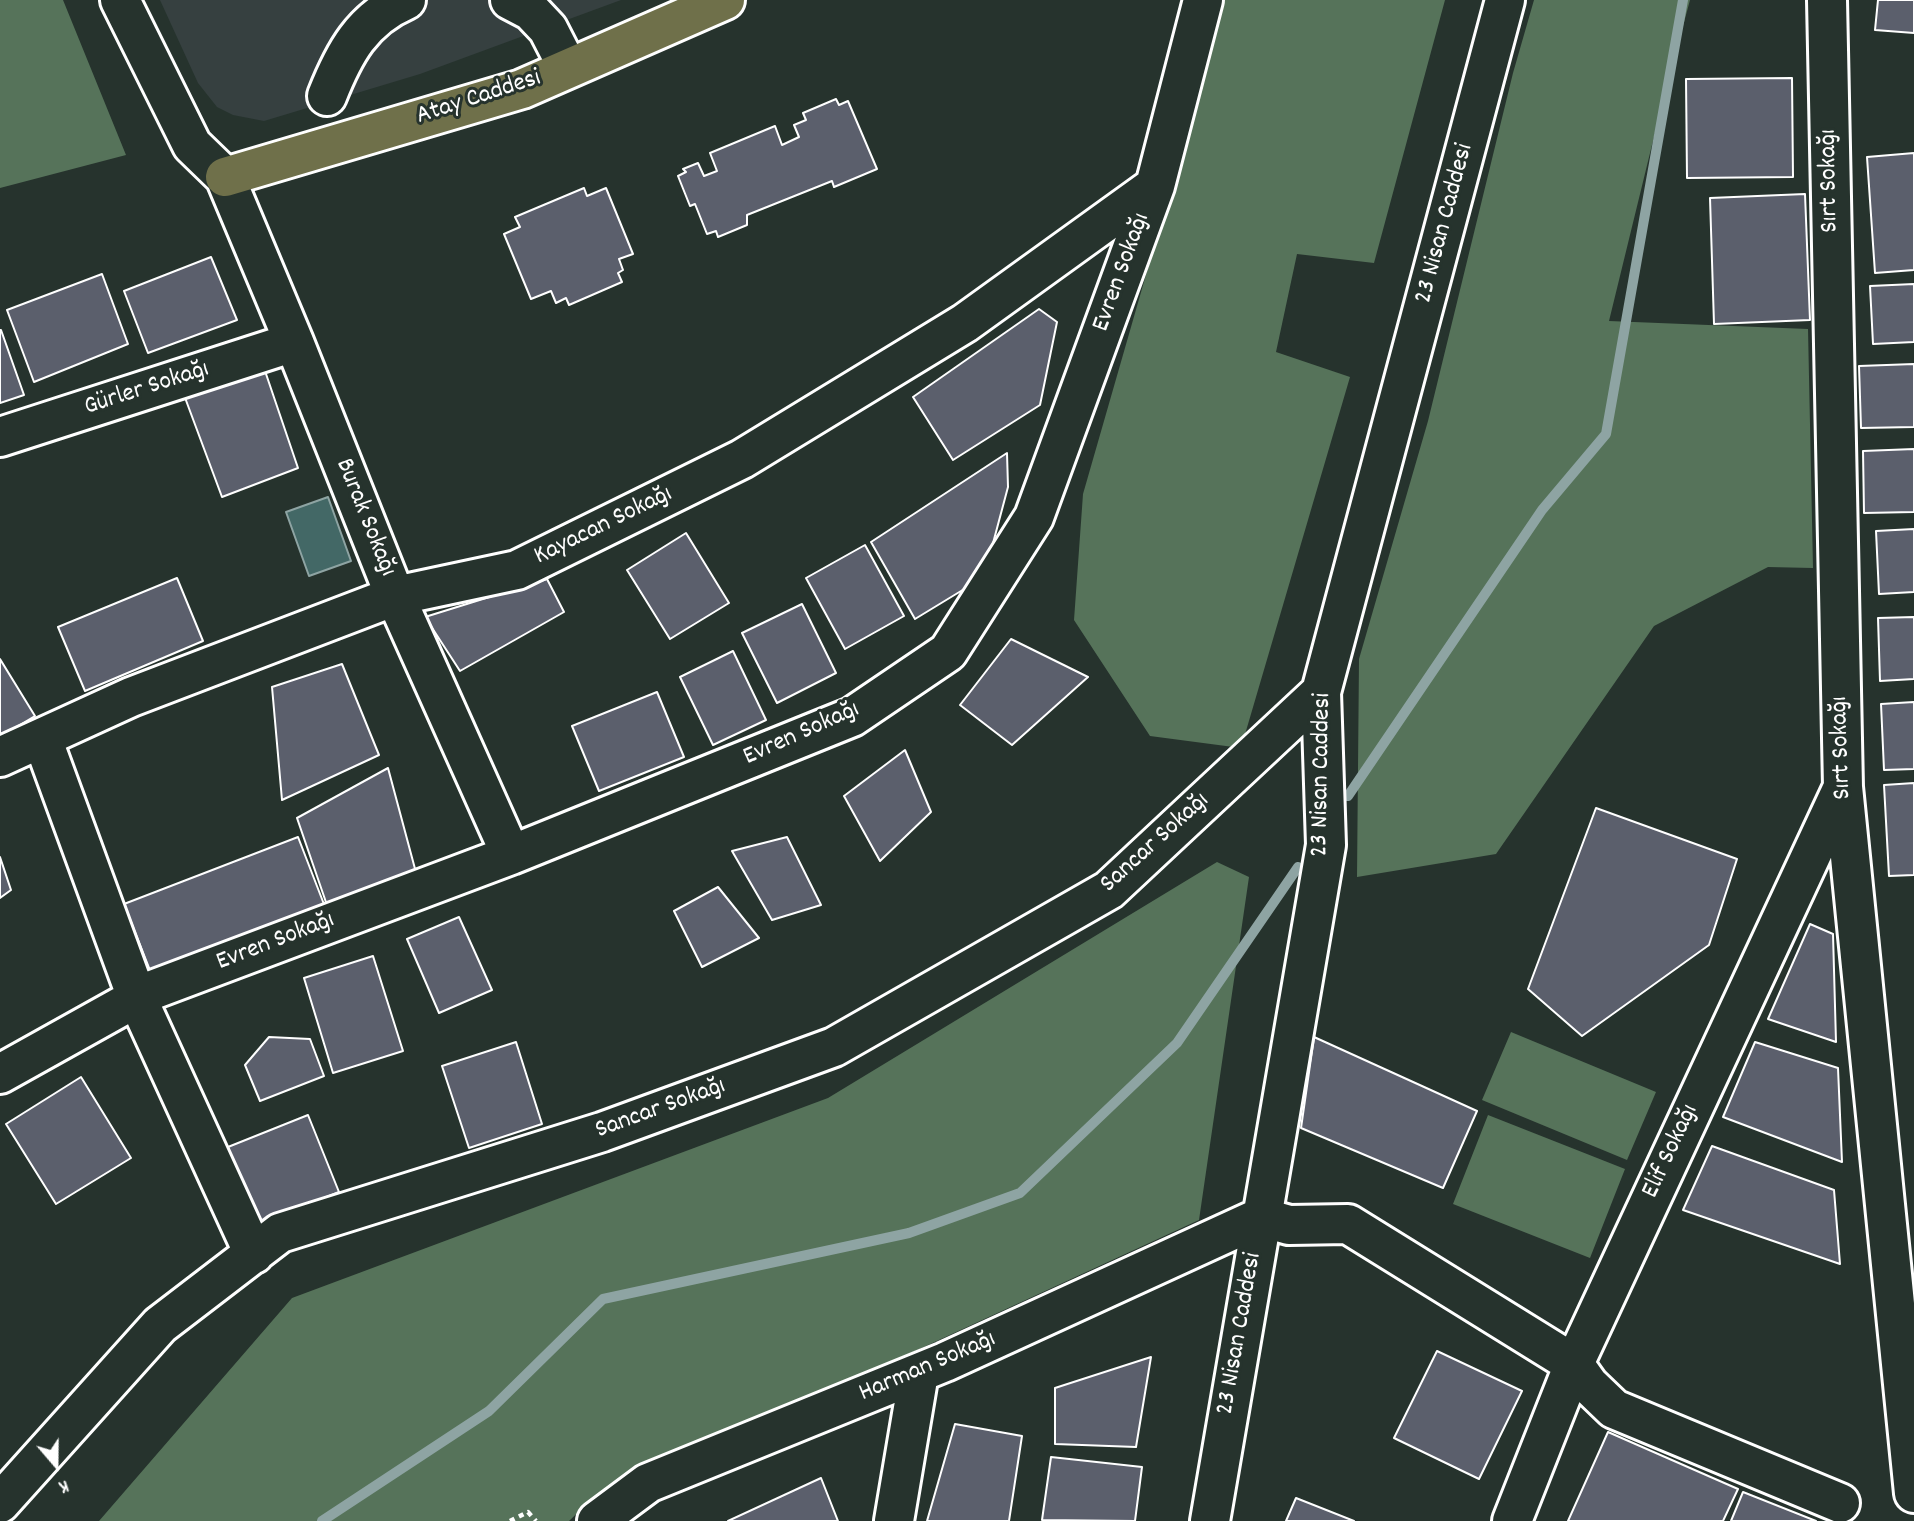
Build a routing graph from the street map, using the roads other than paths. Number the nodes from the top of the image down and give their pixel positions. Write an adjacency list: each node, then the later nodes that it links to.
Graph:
1 (120, 0): 10 (street)
2 (406, 0): 9 (street)
3 (510, 0): 8 (street)
4 (725, 0): 8 (main road, Atay Caddesi)
5 (1203, 0): 11 (street, Evren Sokağı)
6 (1505, 0): 15 (street, 23 Nisan Caddesi)
7 (1827, 0): 18 (street, Sırt Sokağı)
8 (568, 68): 10 (main road, Atay Caddesi)
9 (327, 96)
10 (225, 177): 12 (street, Burak Sokağı)
11 (1155, 186): 14 (street, Kayacan Sokağı); 19 (street, Evren Sokağı)
12 (294, 342): 13 (street, Gürler Sokağı); 14 (street, Burak Sokağı)
13 (0, 437)
14 (395, 596): 16 (street, Kayacan Sokağı); 19 (street, Burak Sokağı)
15 (1321, 692): 22 (street, 23 Nisan Caddesi); 23 (street, Sancar Sokağı)
16 (42, 738): 17 (street, Kayacan Sokağı); 20 (street)
17 (0, 757)
18 (1843, 787): 24 (street, Elif Sokağı); 26 (street, Sırt Sokağı)
19 (511, 855): 20 (street, Evren Sokağı)
20 (137, 998): 21 (street, Evren Sokağı); 23 (street)
21 (0, 1074)
22 (1261, 1217): 24 (street); 25 (street, Harman Sokağı); 31 (street, 23 Nisan Caddesi)
23 (254, 1254): 27 (street, Sancar Sokağı)
24 (1574, 1364): 28 (street); 32 (street, Elif Sokağı)
25 (919, 1373): 29 (street, Harman Sokağı); 30 (street)
26 (1914, 1493)
27 (0, 1503)
28 (1840, 1503)
29 (597, 1521)
30 (894, 1521)
31 (1210, 1521)
32 (1512, 1521)

